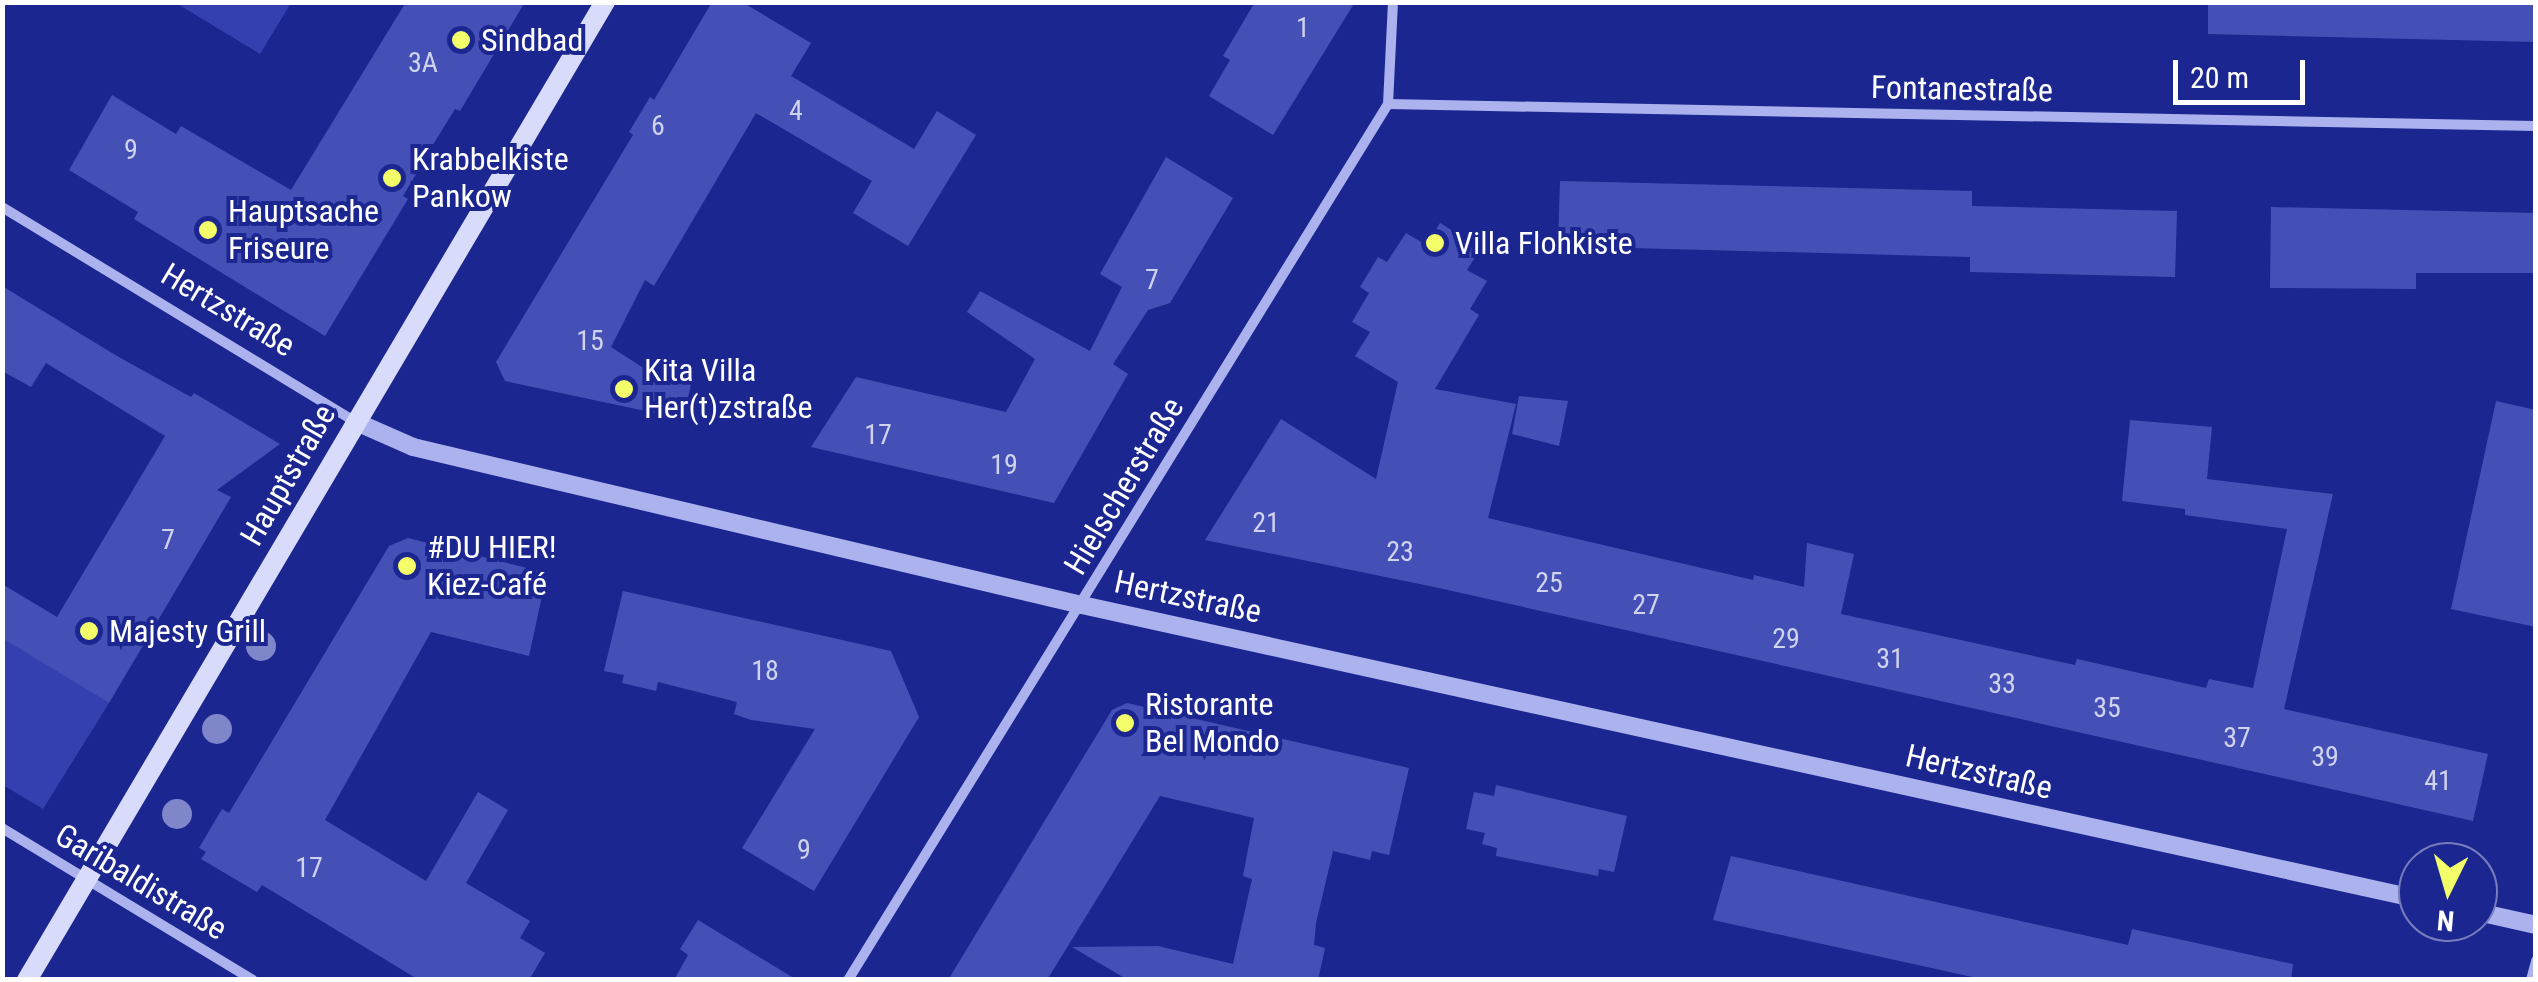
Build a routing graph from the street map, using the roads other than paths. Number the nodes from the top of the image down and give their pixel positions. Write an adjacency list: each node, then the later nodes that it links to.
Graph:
1 (604, 2): 6 (main road, Hauptstraße)
2 (1393, 2): 3 (street, Hielscherstraße)
3 (1388, 104): 4 (street, Fontanestraße); 7 (street, Hielscherstraße)
4 (2536, 126)
5 (2, 207): 6 (street, Hertzstraße)
6 (354, 422): 7 (street, Hertzstraße); 9 (main road, Hauptstraße)
7 (1082, 604): 10 (street, Hertzstraße); 16 (street, Hielscherstraße)
8 (2, 828): 9 (street, Garibaldistraße)
9 (89, 879): 14 (main road, Hauptstraße); 15 (street, Garibaldistraße)
10 (2398, 895)
11 (2498, 916): 12 (street)
12 (2536, 925)
13 (2536, 961): 17 (street)
14 (27, 980)
15 (253, 980)
16 (848, 980)
17 (2532, 980)

